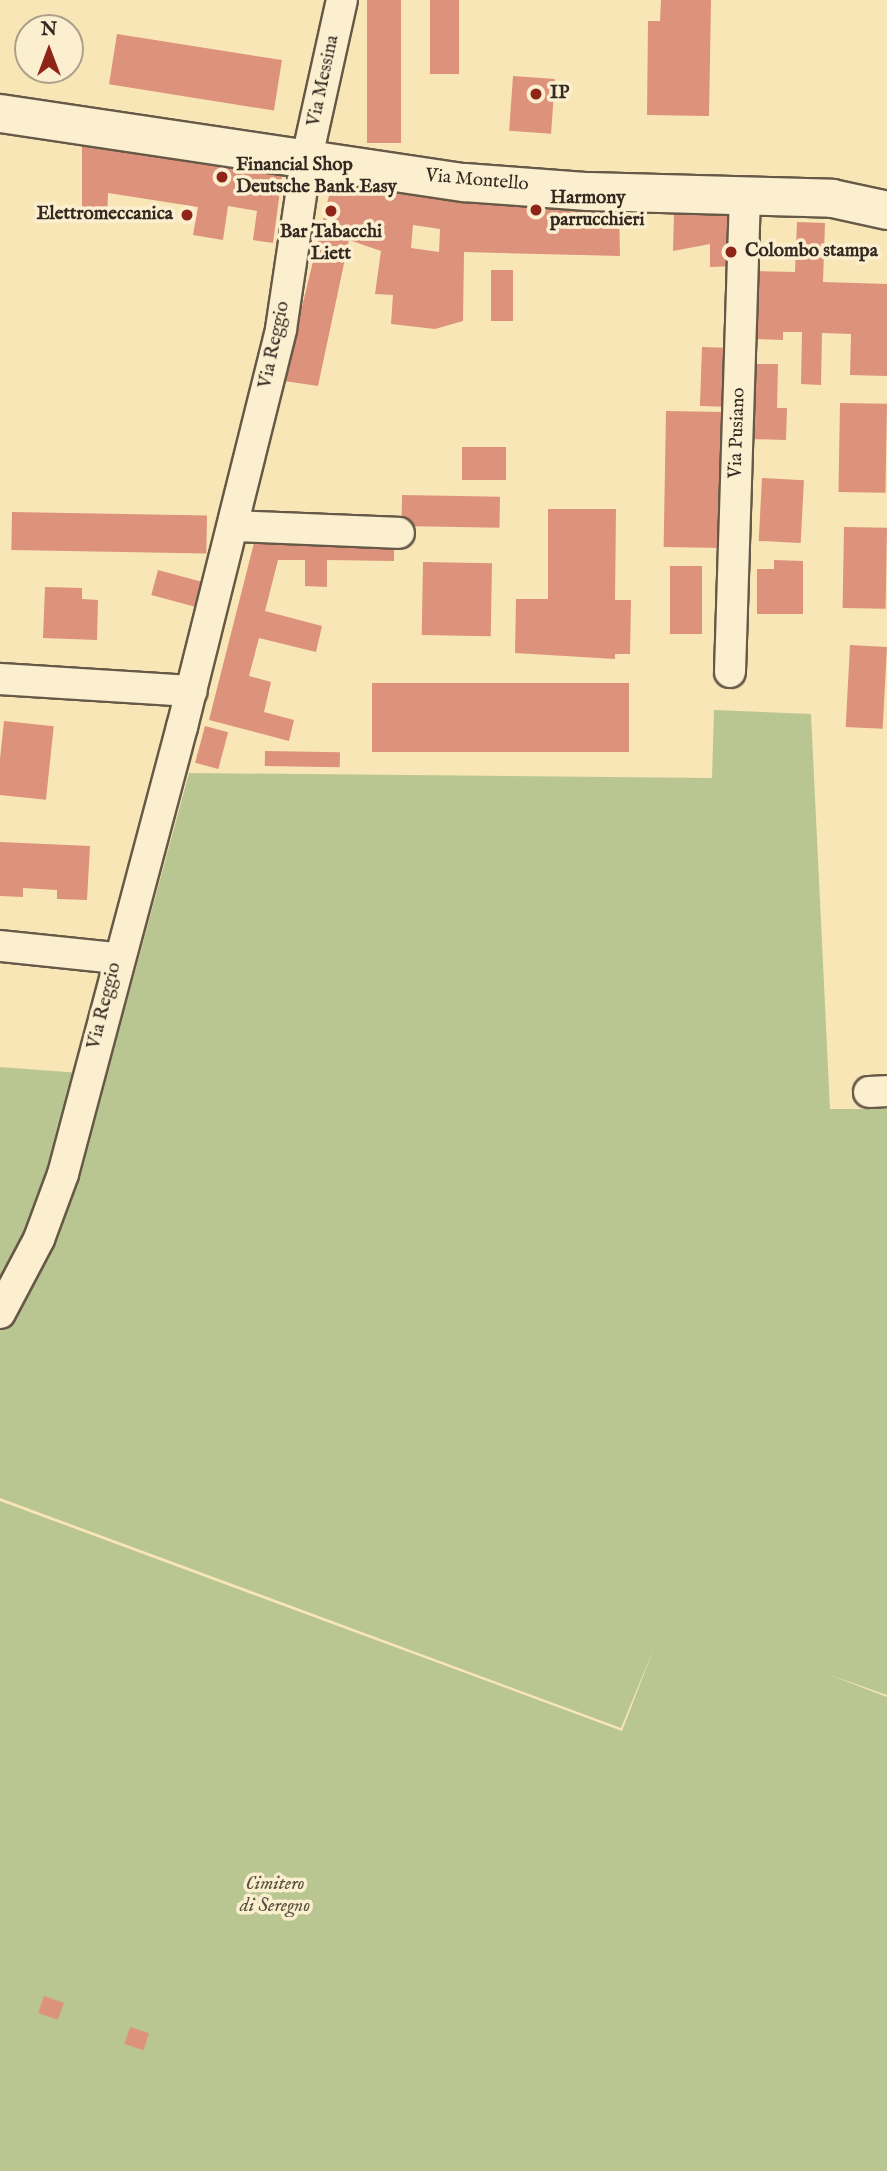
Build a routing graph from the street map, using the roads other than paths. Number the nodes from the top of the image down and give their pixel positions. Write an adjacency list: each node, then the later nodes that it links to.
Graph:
1 (342, 0): 3 (street, Via Messina)
2 (0, 113): 3 (street, Via Montello)
3 (306, 162): 5 (street, Via Montello); 8 (street, Via Reggio)
4 (887, 187): 6 (street, Via Montello)
5 (745, 193): 6 (street, Via Montello); 10 (street, Via Pusiano)
6 (832, 198): 7 (street, Via Montello)
7 (887, 210)
8 (234, 526): 9 (street); 12 (street, Via Reggio)
9 (399, 533)
10 (730, 672)
11 (0, 678): 12 (street)
12 (192, 691): 14 (street, Via Reggio)
13 (0, 946): 14 (street)
14 (116, 958): 15 (street, Via Reggio)
15 (0, 1313)

